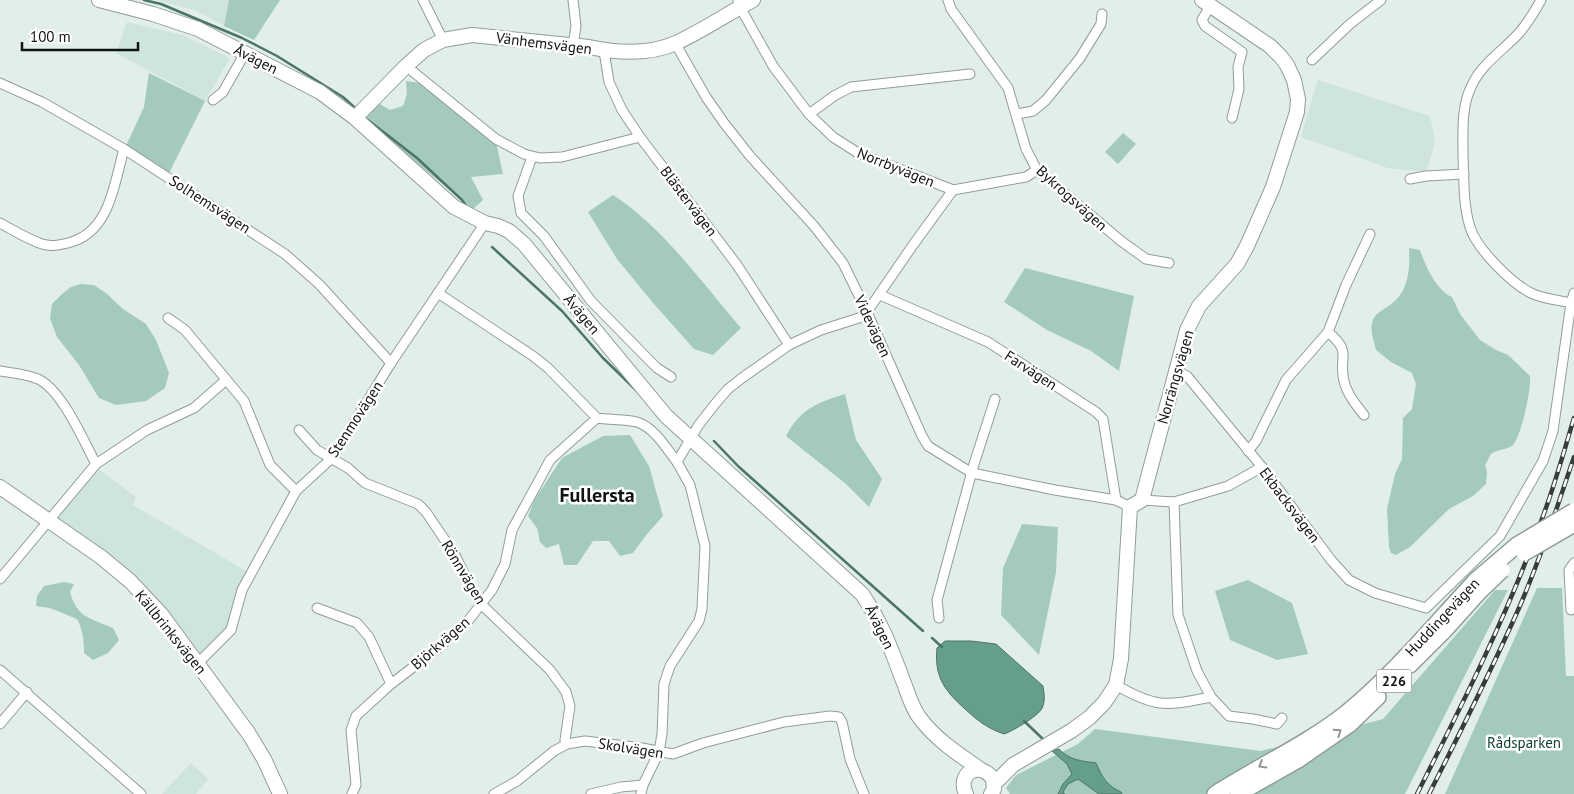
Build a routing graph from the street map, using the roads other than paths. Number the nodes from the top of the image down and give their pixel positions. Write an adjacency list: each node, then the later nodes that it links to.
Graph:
1 (99, 0): 15 (street, Åvägen)
2 (423, 0): 11 (street)
3 (573, 0): 13 (street)
4 (753, 0): 9 (street, Vänhemsvägen)
5 (948, 0): 22 (street, Bykrogsvägen)
6 (1381, 0): 16 (street)
7 (1541, 0): 29 (street)
8 (1206, 3): 24 (street); 46 (street, Norrängsvägen)
9 (739, 4): 12 (street, Vänhemsvägen); 21 (street, Norrbyvägen)
10 (1102, 14): 22 (street)
11 (443, 40): 13 (street, Vänhemsvägen); 17 (street, Vänhemsvägen)
12 (675, 43): 14 (street, Vänhemsvägen); 40 (street, Videvägen)
13 (572, 46): 14 (street, Vänhemsvägen)
14 (604, 51): 25 (street, Blästervägen)
15 (245, 53): 20 (street); 23 (street, Åvägen)
16 (1312, 60)
17 (406, 66): 23 (street, Vänhemsvägen); 27 (street)
18 (970, 74): 21 (street)
19 (0, 83): 26 (street, Solhemsvägen)
20 (213, 100)
21 (809, 114): 31 (street, Norrbyvägen)
22 (1017, 114): 28 (street, Bykrogsvägen)
23 (355, 118): 33 (street, Åvägen)
24 (1232, 118)
25 (640, 137): 27 (street); 43 (street, Blästervägen)
26 (124, 149): 32 (street); 44 (street, Solhemsvägen)
27 (532, 157): 47 (street)
28 (1037, 170): 31 (street, Norrbyvägen); 35 (street, Bykrogsvägen)
29 (1464, 174): 30 (street); 39 (street)
30 (1410, 179)
31 (953, 190): 38 (street)
32 (0, 223)
33 (485, 223): 36 (street, Stenmovägen); 53 (street, Åvägen)
34 (1370, 234): 42 (street)
35 (1169, 263)
36 (438, 292): 44 (street, Stenmovägen); 51 (street)
37 (1574, 293): 39 (street)
38 (880, 295): 40 (street); 62 (street, Farvägen)
39 (1571, 303): 58 (street, Ekbacksvägen)
40 (867, 312): 43 (street); 59 (street, Videvägen)
41 (168, 318): 48 (street)
42 (1328, 332): 50 (street); 54 (street)
43 (789, 345): 53 (street)
44 (391, 363): 55 (street, Stenmovägen)
45 (0, 371): 57 (street)
46 (1175, 371): 54 (street, Ekbacksvägen); 64 (street, Norrängsvägen)
47 (671, 377)
48 (226, 380): 57 (street); 61 (street)
49 (995, 400): 59 (street)
50 (1364, 415)
51 (597, 418): 56 (street); 71 (street, Björkvägen)
52 (298, 430): 55 (street, Rönnvägen)
53 (692, 438): 56 (street); 85 (street, Åvägen)
54 (1248, 451): 58 (street, Ekbacksvägen)
55 (332, 458): 61 (street, Stenmovägen); 71 (street, Rönnvägen)
56 (677, 462): 84 (street)
57 (96, 464): 66 (street)
58 (1262, 467): 63 (street, Videvägen)
59 (972, 473): 62 (street, Videvägen); 74 (street)
60 (0, 487): 66 (street, Källbrinksvägen)
61 (296, 492): 75 (street, Stenmovägen)
62 (1116, 500): 64 (street, Videvägen)
63 (1174, 502): 64 (street, Videvägen); 80 (street)
64 (1136, 503): 78 (street, Norrängsvägen)
65 (1574, 512): 70 (main road, Huddingevägen / 226, bridge)
66 (48, 521): 69 (street); 75 (street, Källbrinksvägen)
67 (1574, 524): 70 (main road, Huddingevägen / 226, bridge)
68 (1574, 563): 73 (street)
69 (0, 579)
70 (1478, 586): 97 (main road, Huddingevägen / 226, one-way to 97); 98 (main road, Huddingevägen / 226, one-way to 70)
71 (481, 604): 77 (street, Björkvägen); 83 (street, Rönnvägen)
72 (317, 608): 77 (street)
73 (1571, 610)
74 (939, 618)
75 (198, 663): 92 (street, Källbrinksvägen)
76 (0, 670): 79 (street)
77 (391, 684): 93 (street, Björkvägen)
78 (1116, 685): 80 (street); 86 (street, Norrängsvägen)
79 (27, 692): 82 (street); 91 (street)
80 (1211, 697): 81 (street)
81 (1282, 718)
82 (0, 724)
83 (567, 744): 84 (street, Skolvägen); 94 (street, Skolvägen)
84 (658, 752): 90 (street); 96 (street, Skolvägen)
85 (959, 755): 87 (street, Åvägen); 88 (street)
86 (1013, 765): 87 (street, Norrängsvägen); 89 (street, Norrängsvägen)
87 (983, 770): 88 (street, Norrängsvägen); 89 (street)
88 (963, 788)
89 (993, 789)
90 (642, 790): 95 (street)
91 (141, 794)
92 (280, 794)
93 (352, 794)
94 (494, 794)
95 (592, 794)
96 (864, 794)
97 (1215, 794)
98 (1238, 794)

